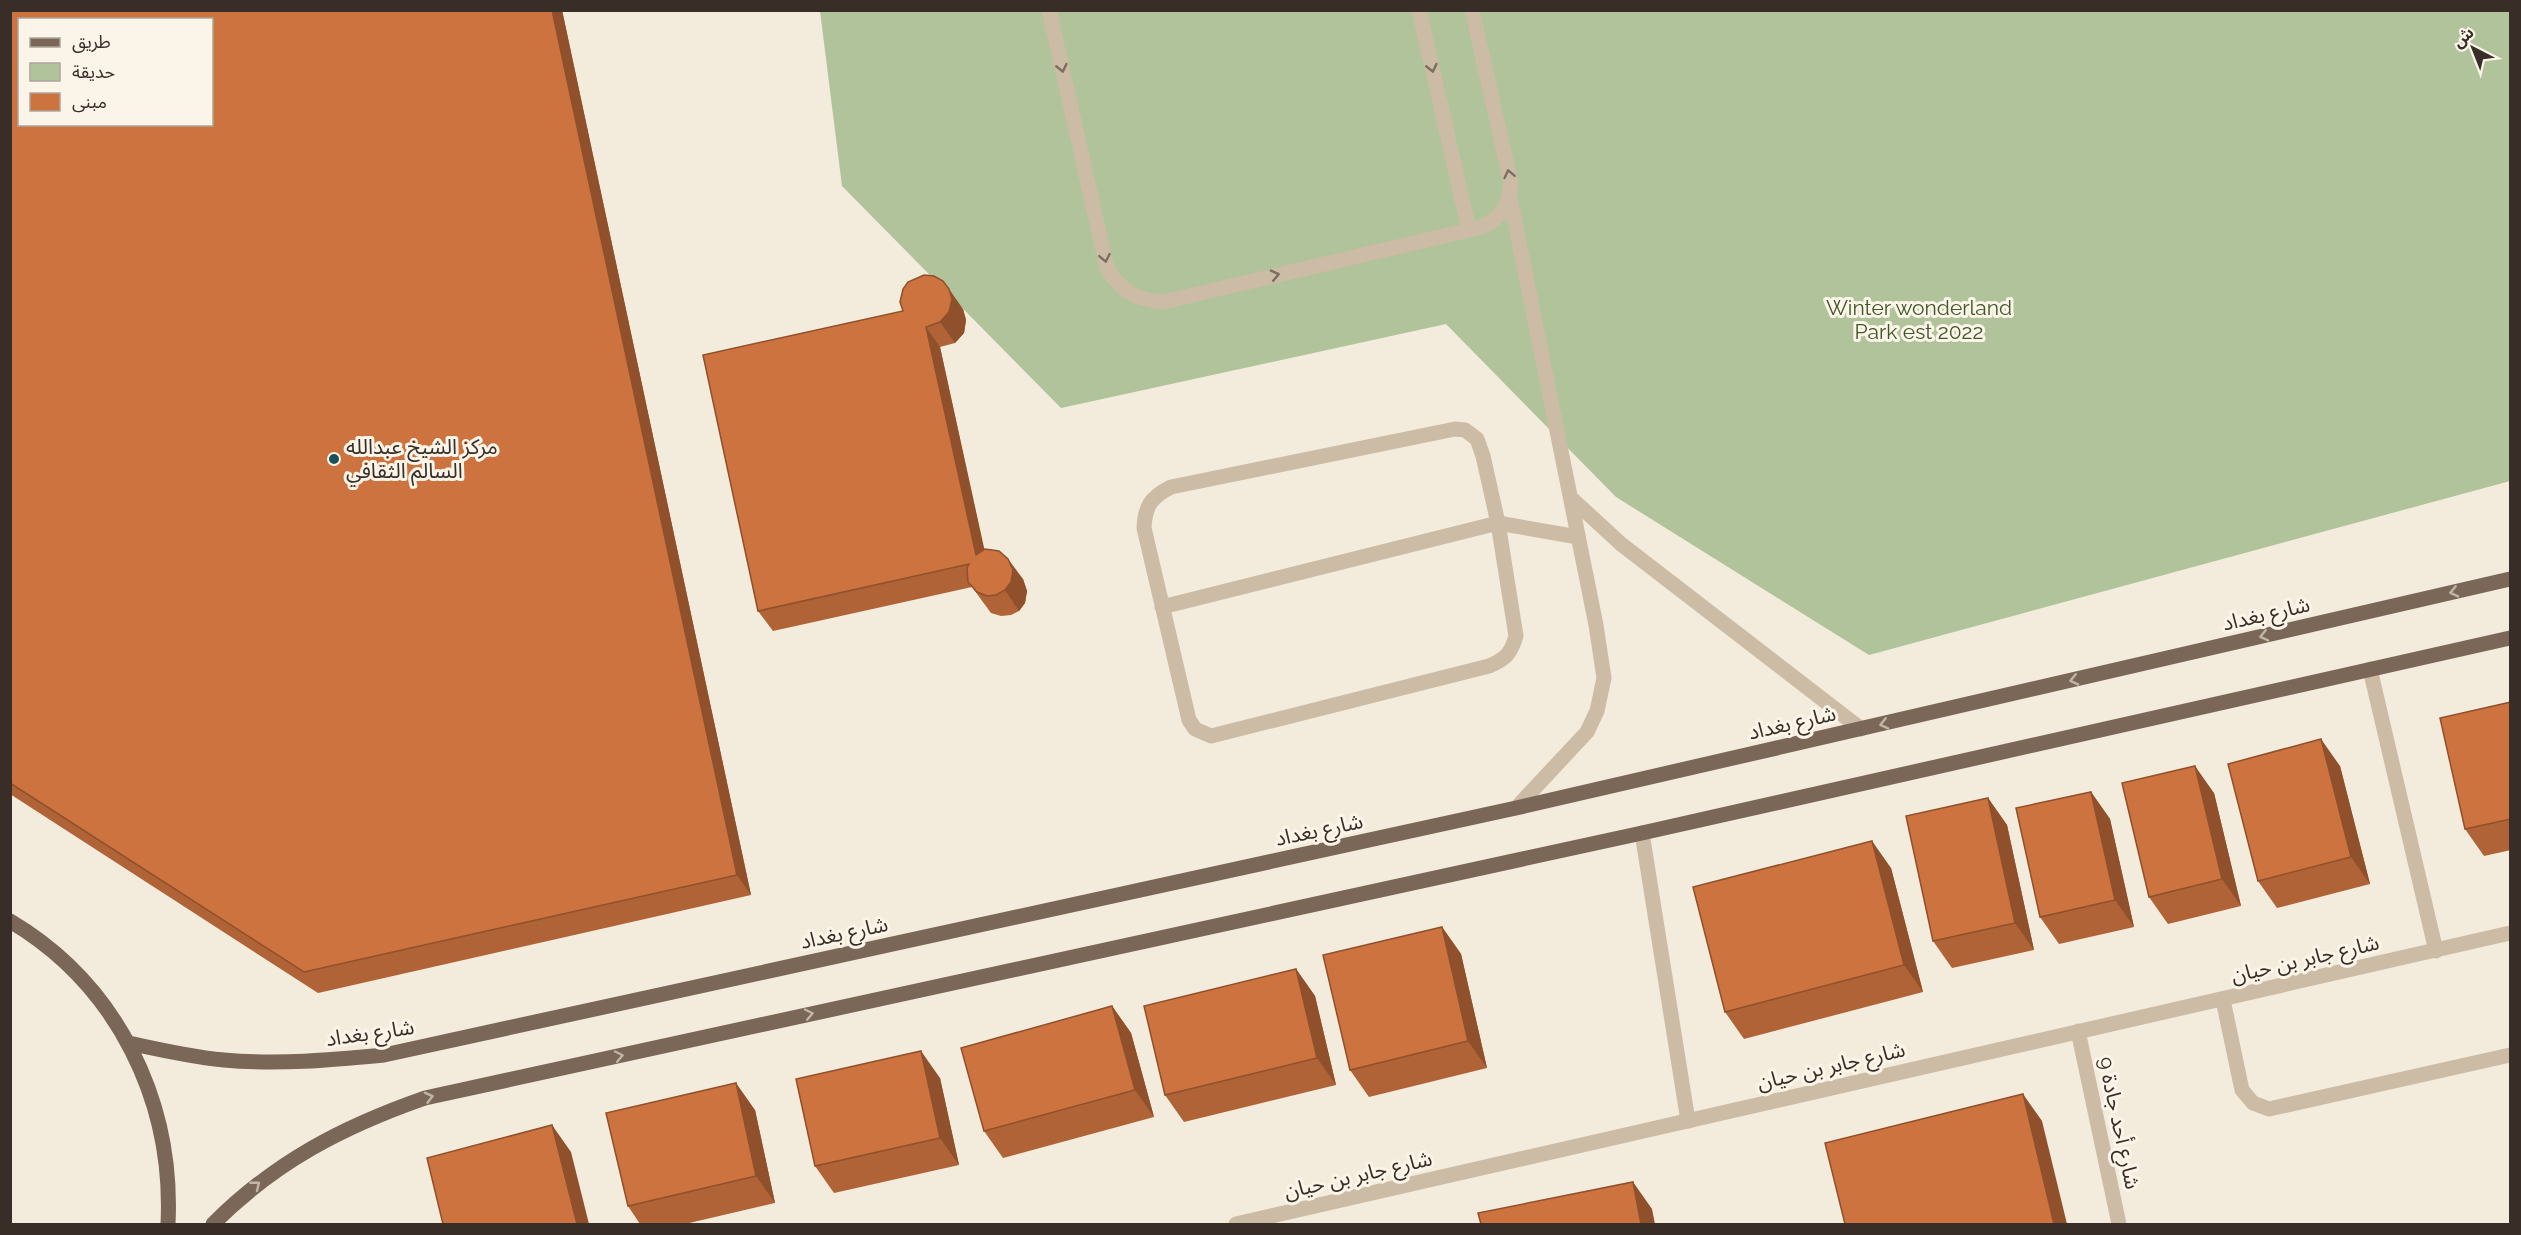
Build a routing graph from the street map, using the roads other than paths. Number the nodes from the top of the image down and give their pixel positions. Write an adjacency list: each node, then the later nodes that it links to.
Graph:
1 (1049, 10): 5 (street, one-way to 5)
2 (1419, 10): 5 (street, one-way to 5)
3 (1472, 10): 4 (street, one-way to 3)
4 (1510, 197): 5 (street); 6 (street)
5 (1469, 230)
6 (1570, 498): 8 (street); 13 (street)
7 (1498, 523): 8 (street); 10 (street); 10 (street); 10 (street)
8 (1578, 537): 14 (street)
9 (2511, 579): 13 (main road, شارع بغداد, one-way to 13)
10 (1162, 607)
11 (2511, 638): 12 (main road)
12 (2370, 669): 15 (main road); 18 (street)
13 (1861, 729): 14 (main road, شارع بغداد)
14 (1515, 808): 21 (main road, شارع بغداد)
15 (1642, 832): 23 (street); 25 (main road, one-way to 15)
16 (10, 921): 21 (main road)
17 (2511, 933): 18 (street, شارع جابر بن حيان)
18 (2436, 951): 19 (street, شارع جابر بن حيان)
19 (2223, 1000): 20 (street, شارع جابر بن حيان); 22 (street)
20 (2078, 1031): 23 (street, شارع جابر بن حيان); 27 (street, شارع أحد جادة 9)
21 (129, 1043): 24 (main road)
22 (2511, 1055)
23 (1688, 1121): 26 (street, شارع جابر بن حيان)
24 (168, 1224)
25 (213, 1224)
26 (1236, 1224)
27 (2119, 1224)

